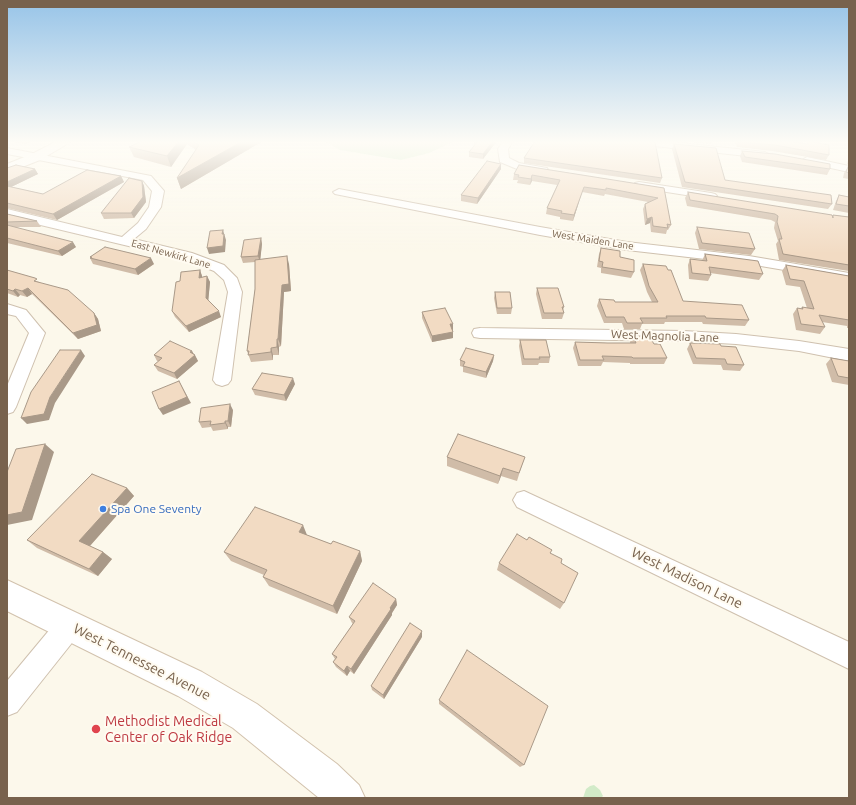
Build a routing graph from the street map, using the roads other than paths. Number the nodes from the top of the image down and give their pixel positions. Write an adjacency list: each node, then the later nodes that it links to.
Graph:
1 (147, 179): 6 (street)
2 (629, 184): 4 (street)
3 (339, 192): 7 (street, West Maiden Lane)
4 (721, 198)
5 (7, 213): 6 (street, East Newkirk Lane)
6 (124, 240): 11 (street, East Newkirk Lane)
7 (849, 277)
8 (7, 309): 12 (street)
9 (480, 333): 10 (street, West Magnolia Lane)
10 (849, 355)
11 (222, 380)
12 (7, 407)
13 (524, 500): 16 (street, West Madison Lane)
14 (7, 594): 15 (street, West Tennessee Avenue)
15 (70, 625): 17 (street); 18 (street, West Tennessee Avenue)
16 (849, 656)
17 (7, 702)
18 (346, 798)

